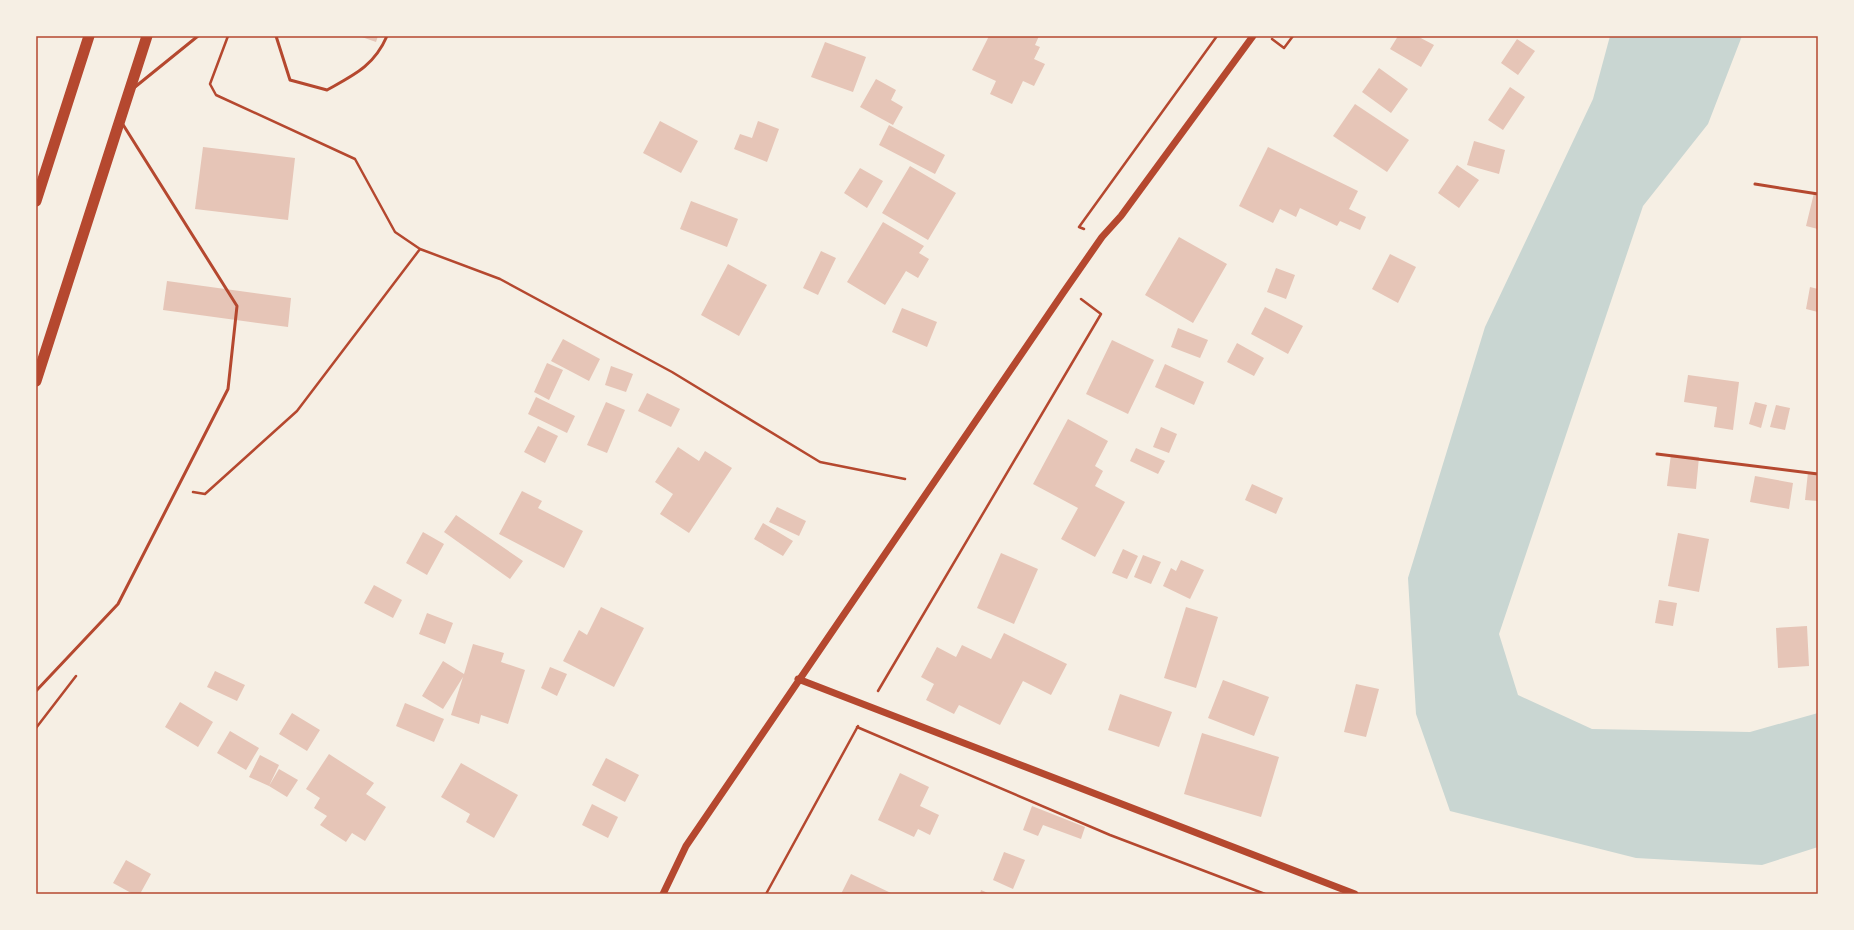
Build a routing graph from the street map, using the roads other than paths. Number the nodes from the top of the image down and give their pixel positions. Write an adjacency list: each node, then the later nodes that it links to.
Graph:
1 (89, 36): 11 (highway)
2 (147, 36): 7 (highway)
3 (198, 36): 7 (lane)
4 (276, 36): 5 (lane)
5 (387, 36)
6 (1253, 36): 15 (street)
7 (129, 92): 8 (highway)
8 (120, 119): 12 (highway); 16 (lane)
9 (1755, 184): 10 (lane)
10 (1818, 194)
11 (36, 201)
12 (36, 381)
13 (1657, 454): 14 (lane)
14 (1818, 474)
15 (798, 679): 17 (street); 18 (street)
16 (36, 691)
17 (662, 894)
18 (1354, 894)

